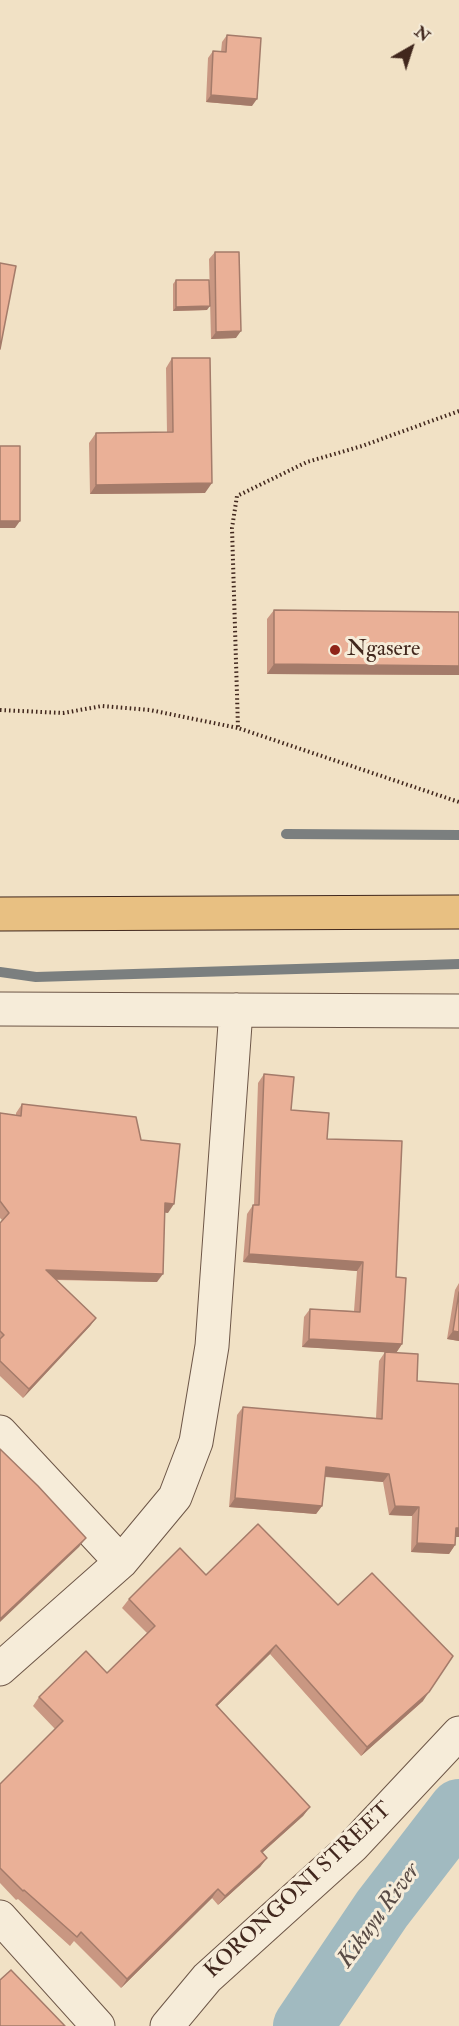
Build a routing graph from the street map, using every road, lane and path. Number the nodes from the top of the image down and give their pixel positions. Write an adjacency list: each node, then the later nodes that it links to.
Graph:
1 (459, 411): 3 (path)
2 (0, 710): 3 (path)
3 (238, 728): 4 (path)
4 (459, 802)
5 (459, 912): 6 (highway)
6 (0, 914)
7 (0, 1009): 8 (street)
8 (236, 1010): 9 (street); 11 (street)
9 (459, 1011)
10 (0, 1432): 11 (street)
11 (121, 1562): 12 (street)
12 (0, 1669)
13 (459, 1733): 16 (street, KORONGONI STREET)
14 (0, 1917): 15 (street)
15 (98, 2026)
16 (167, 2026)

